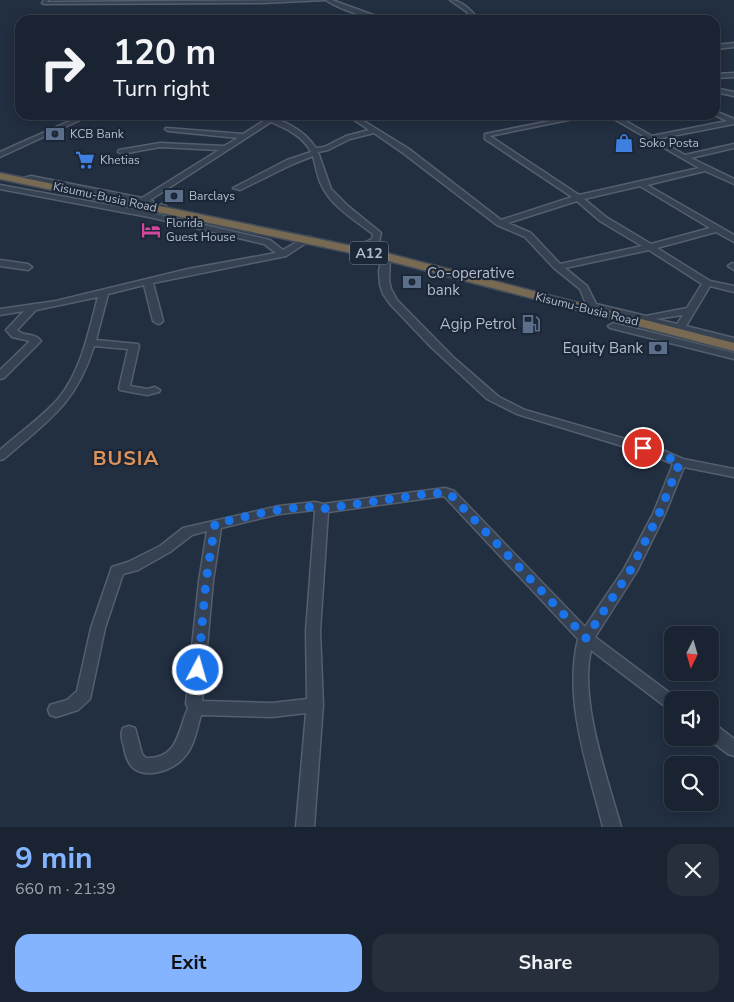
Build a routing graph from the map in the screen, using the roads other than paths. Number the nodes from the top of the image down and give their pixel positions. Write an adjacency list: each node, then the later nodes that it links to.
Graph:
1 (46, 0): 2 (street)
2 (323, 0)
3 (328, 0): 5 (street)
4 (452, 0): 6 (street)
5 (368, 15)
6 (472, 15)
7 (734, 45): 8 (street)
8 (720, 46)
9 (734, 75): 10 (street)
10 (720, 76)
11 (720, 91): 12 (street)
12 (734, 94)
13 (720, 116): 19 (street)
14 (77, 120): 28 (street)
15 (270, 120): 22 (street); 27 (street)
16 (358, 120): 21 (street)
17 (564, 120): 37 (street)
18 (619, 120): 23 (street)
19 (733, 122): 23 (street)
20 (168, 129): 22 (street)
21 (374, 131): 27 (street); 41 (street)
22 (243, 136): 25 (street)
23 (651, 138): 29 (street)
24 (734, 146): 29 (street)
25 (224, 148): 26 (street); 38 (street)
26 (122, 152)
27 (314, 152): 36 (street); 46 (street)
28 (0, 155)
29 (684, 157): 30 (street)
30 (706, 169): 33 (street); 34 (street)
31 (0, 176): 32 (highway, Kisumu-Busia Road / A12)
32 (19, 180): 38 (street); 39 (highway, Kisumu-Busia Road / A12)
33 (734, 182)
34 (641, 184): 37 (street); 42 (street)
35 (0, 187): 40 (street)
36 (237, 188)
37 (578, 198): 41 (street); 45 (street)
38 (143, 201): 39 (street)
39 (160, 208): 40 (street); 43 (highway, Kisumu-Busia Road / A12)
40 (149, 215): 47 (street)
41 (500, 223): 51 (street)
42 (716, 229): 44 (street); 45 (street)
43 (308, 239): 46 (highway, Kisumu-Busia Road / A12); 47 (street)
44 (734, 239)
45 (650, 248): 51 (street); 53 (street)
46 (356, 250): 48 (highway, Kisumu-Busia Road / A12)
47 (283, 254): 52 (street)
48 (386, 257): 62 (highway, Kisumu-Busia Road / A12); 70 (street)
49 (0, 263): 50 (street)
50 (28, 267)
51 (559, 267): 59 (street)
52 (148, 283): 55 (street); 60 (street)
53 (707, 283): 54 (street); 57 (street)
54 (734, 289)
55 (104, 293): 56 (street); 64 (street)
56 (32, 309): 58 (street); 67 (street)
57 (689, 311): 59 (street); 62 (street)
58 (0, 312)
59 (643, 318): 62 (street)
60 (158, 321)
61 (613, 326): 66 (street)
62 (678, 330): 63 (street); 65 (highway, Kisumu-Busia Road / A12)
63 (734, 341)
64 (89, 343): 68 (street); 69 (street)
65 (734, 347)
66 (734, 356)
67 (0, 376)
68 (155, 390)
69 (0, 456)
70 (680, 462): 71 (street); 74 (street)
71 (734, 474)
72 (322, 509): 73 (street); 74 (street); 76 (street)
73 (215, 524): 77 (street); 78 (street)
74 (586, 638): 75 (street); 83 (street)
75 (664, 696)
76 (315, 705): 77 (street); 82 (street)
77 (196, 708): 79 (street)
78 (56, 710)
79 (129, 733)
80 (719, 737): 81 (street)
81 (734, 749)
82 (305, 827)
83 (612, 827)

